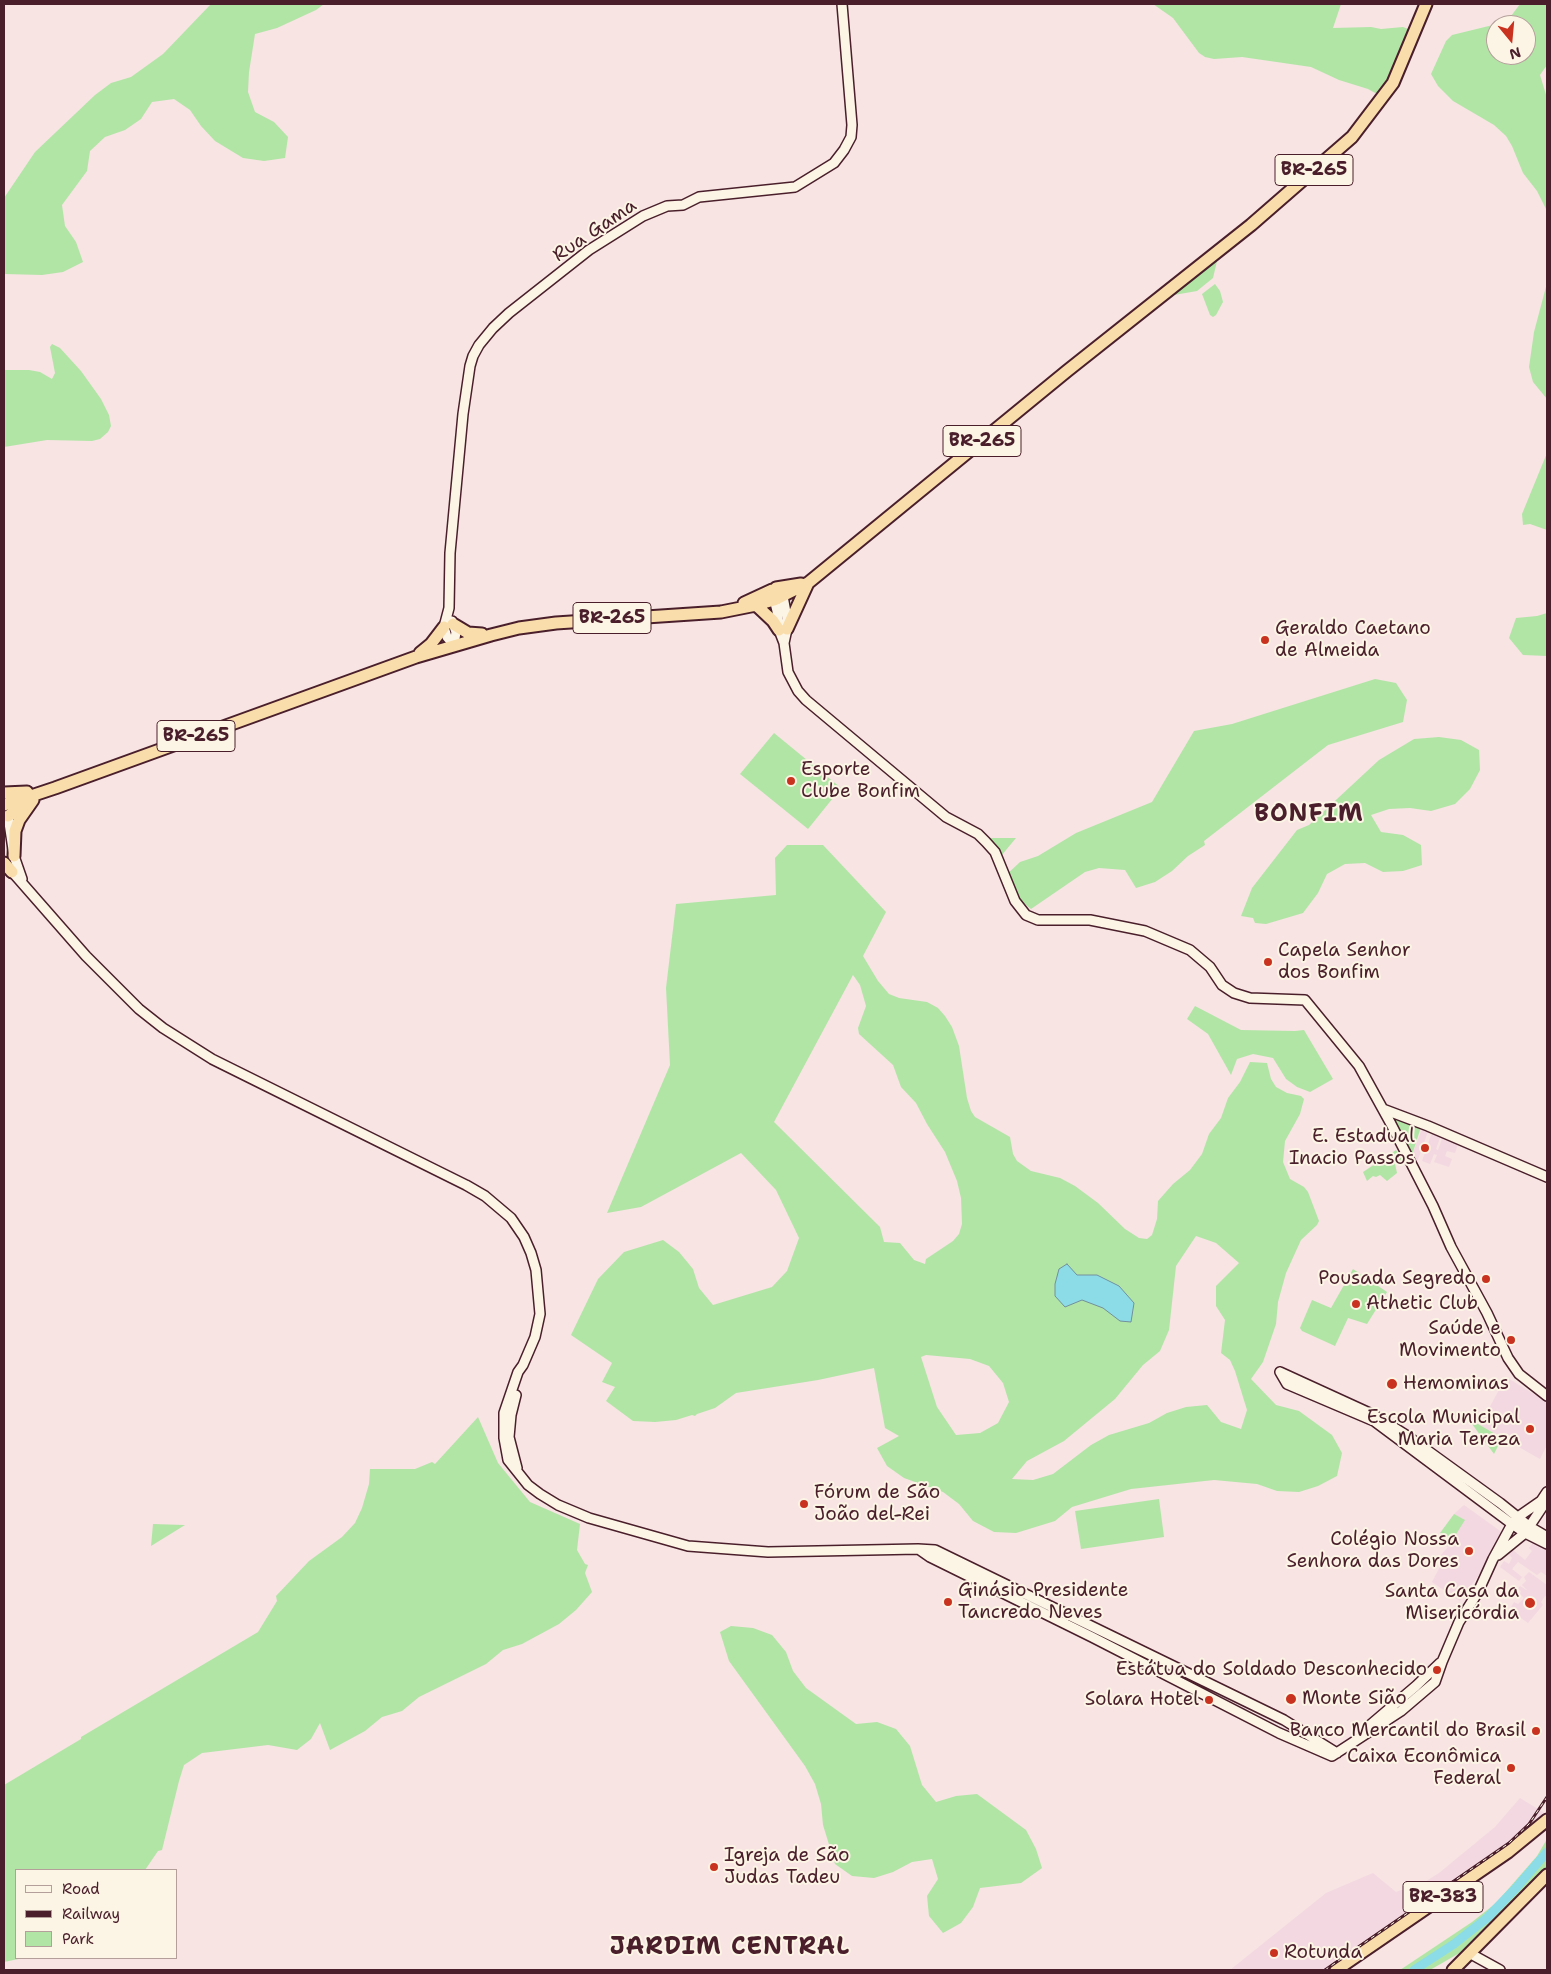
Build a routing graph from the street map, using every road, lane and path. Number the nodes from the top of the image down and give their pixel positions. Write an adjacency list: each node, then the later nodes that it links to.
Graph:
1 (842, 4): 7 (main road, Rua Gama)
2 (1426, 4): 3 (highway, BR-265)
3 (808, 584): 4 (highway, BR-265); 8 (highway)
4 (776, 594): 5 (highway, BR-265); 6 (highway); 8 (main road)
5 (756, 605): 6 (highway, BR-265); 8 (highway)
6 (734, 610): 9 (highway, BR-265)
7 (449, 626): 9 (highway); 10 (main road); 11 (highway)
8 (783, 630): 19 (main road)
9 (491, 635): 10 (highway, BR-265)
10 (454, 645): 11 (highway, BR-265)
11 (416, 657): 12 (highway, BR-265)
12 (55, 788): 13 (highway); 14 (highway)
13 (5, 800): 15 (main road)
14 (33, 800): 15 (highway); 17 (highway)
15 (6, 818): 16 (main road)
16 (8, 841): 17 (main road)
17 (8, 863): 18 (main road); 18 (main road)
18 (36, 900): 28 (main road)
19 (1383, 1109): 20 (main road); 21 (main road)
20 (1547, 1177)
21 (1547, 1396)
22 (1547, 1492): 23 (main road)
23 (1544, 1500): 24 (main road); 25 (main road)
24 (1515, 1520): 24 (main road); 25 (main road); 29 (main road)
25 (1527, 1530): 26 (main road); 27 (main road); 29 (main road)
26 (1547, 1537)
27 (1547, 1544)
28 (918, 1549): 30 (main road); 30 (main road)
29 (1494, 1558): 30 (main road)
30 (1334, 1754)
31 (1547, 1820): 34 (highway, BR-383)
32 (1547, 1875): 33 (highway, BR-383)
33 (1471, 1954): 35 (highway, BR-383); 36 (main road)
34 (1336, 1970)
35 (1453, 1970)
36 (1500, 1970)

